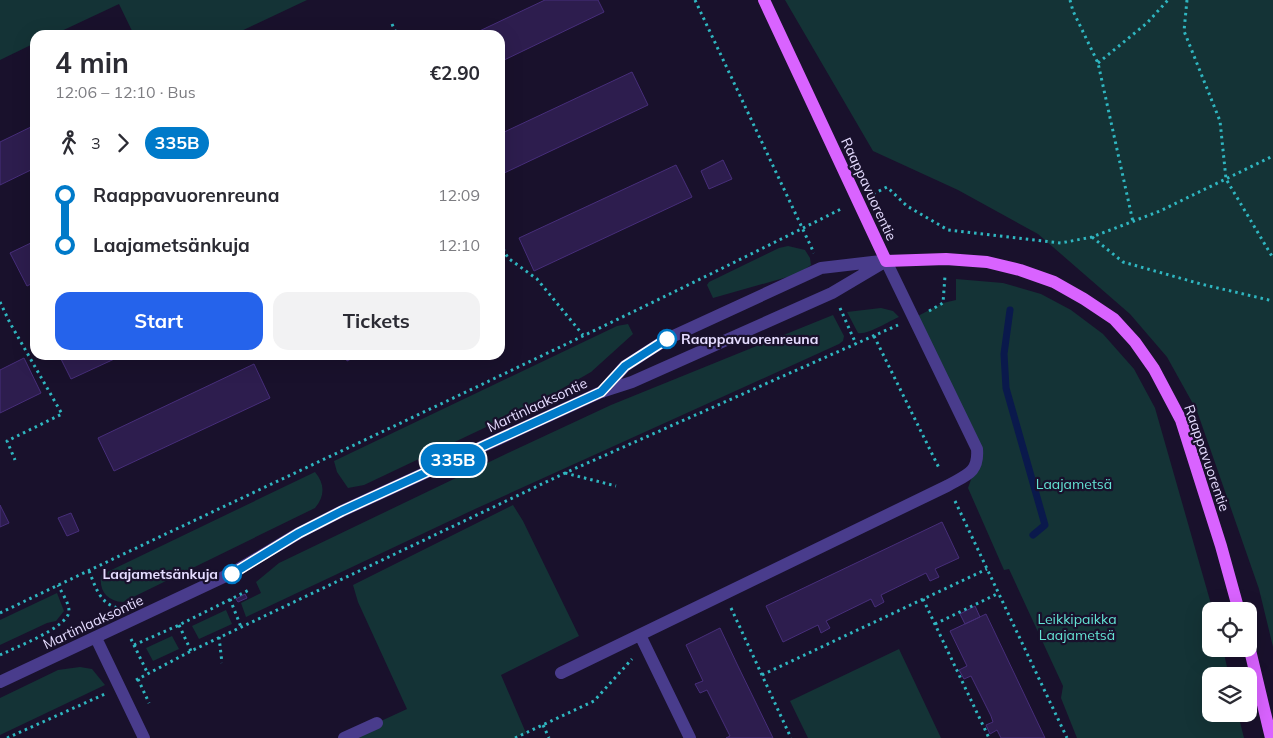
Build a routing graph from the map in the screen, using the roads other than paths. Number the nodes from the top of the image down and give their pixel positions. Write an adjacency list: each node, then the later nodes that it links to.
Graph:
1 (764, 0): 2 (main road, Raappavuorentie)
2 (886, 261): 3 (street, Martinlaaksontie); 3 (street, Martinlaaksontie); 4 (main road, Raappavuorentie); 5 (street)
3 (601, 392): 6 (street, Martinlaaksontie)
4 (1237, 602)
5 (640, 635): 8 (street); 13 (street)
6 (96, 638): 9 (street, Martinlaaksontie); 11 (street)
7 (1252, 657): 14 (main road)
8 (561, 673)
9 (0, 682)
10 (377, 723): 12 (street)
11 (144, 738)
12 (344, 738)
13 (690, 738)
14 (1271, 738)

